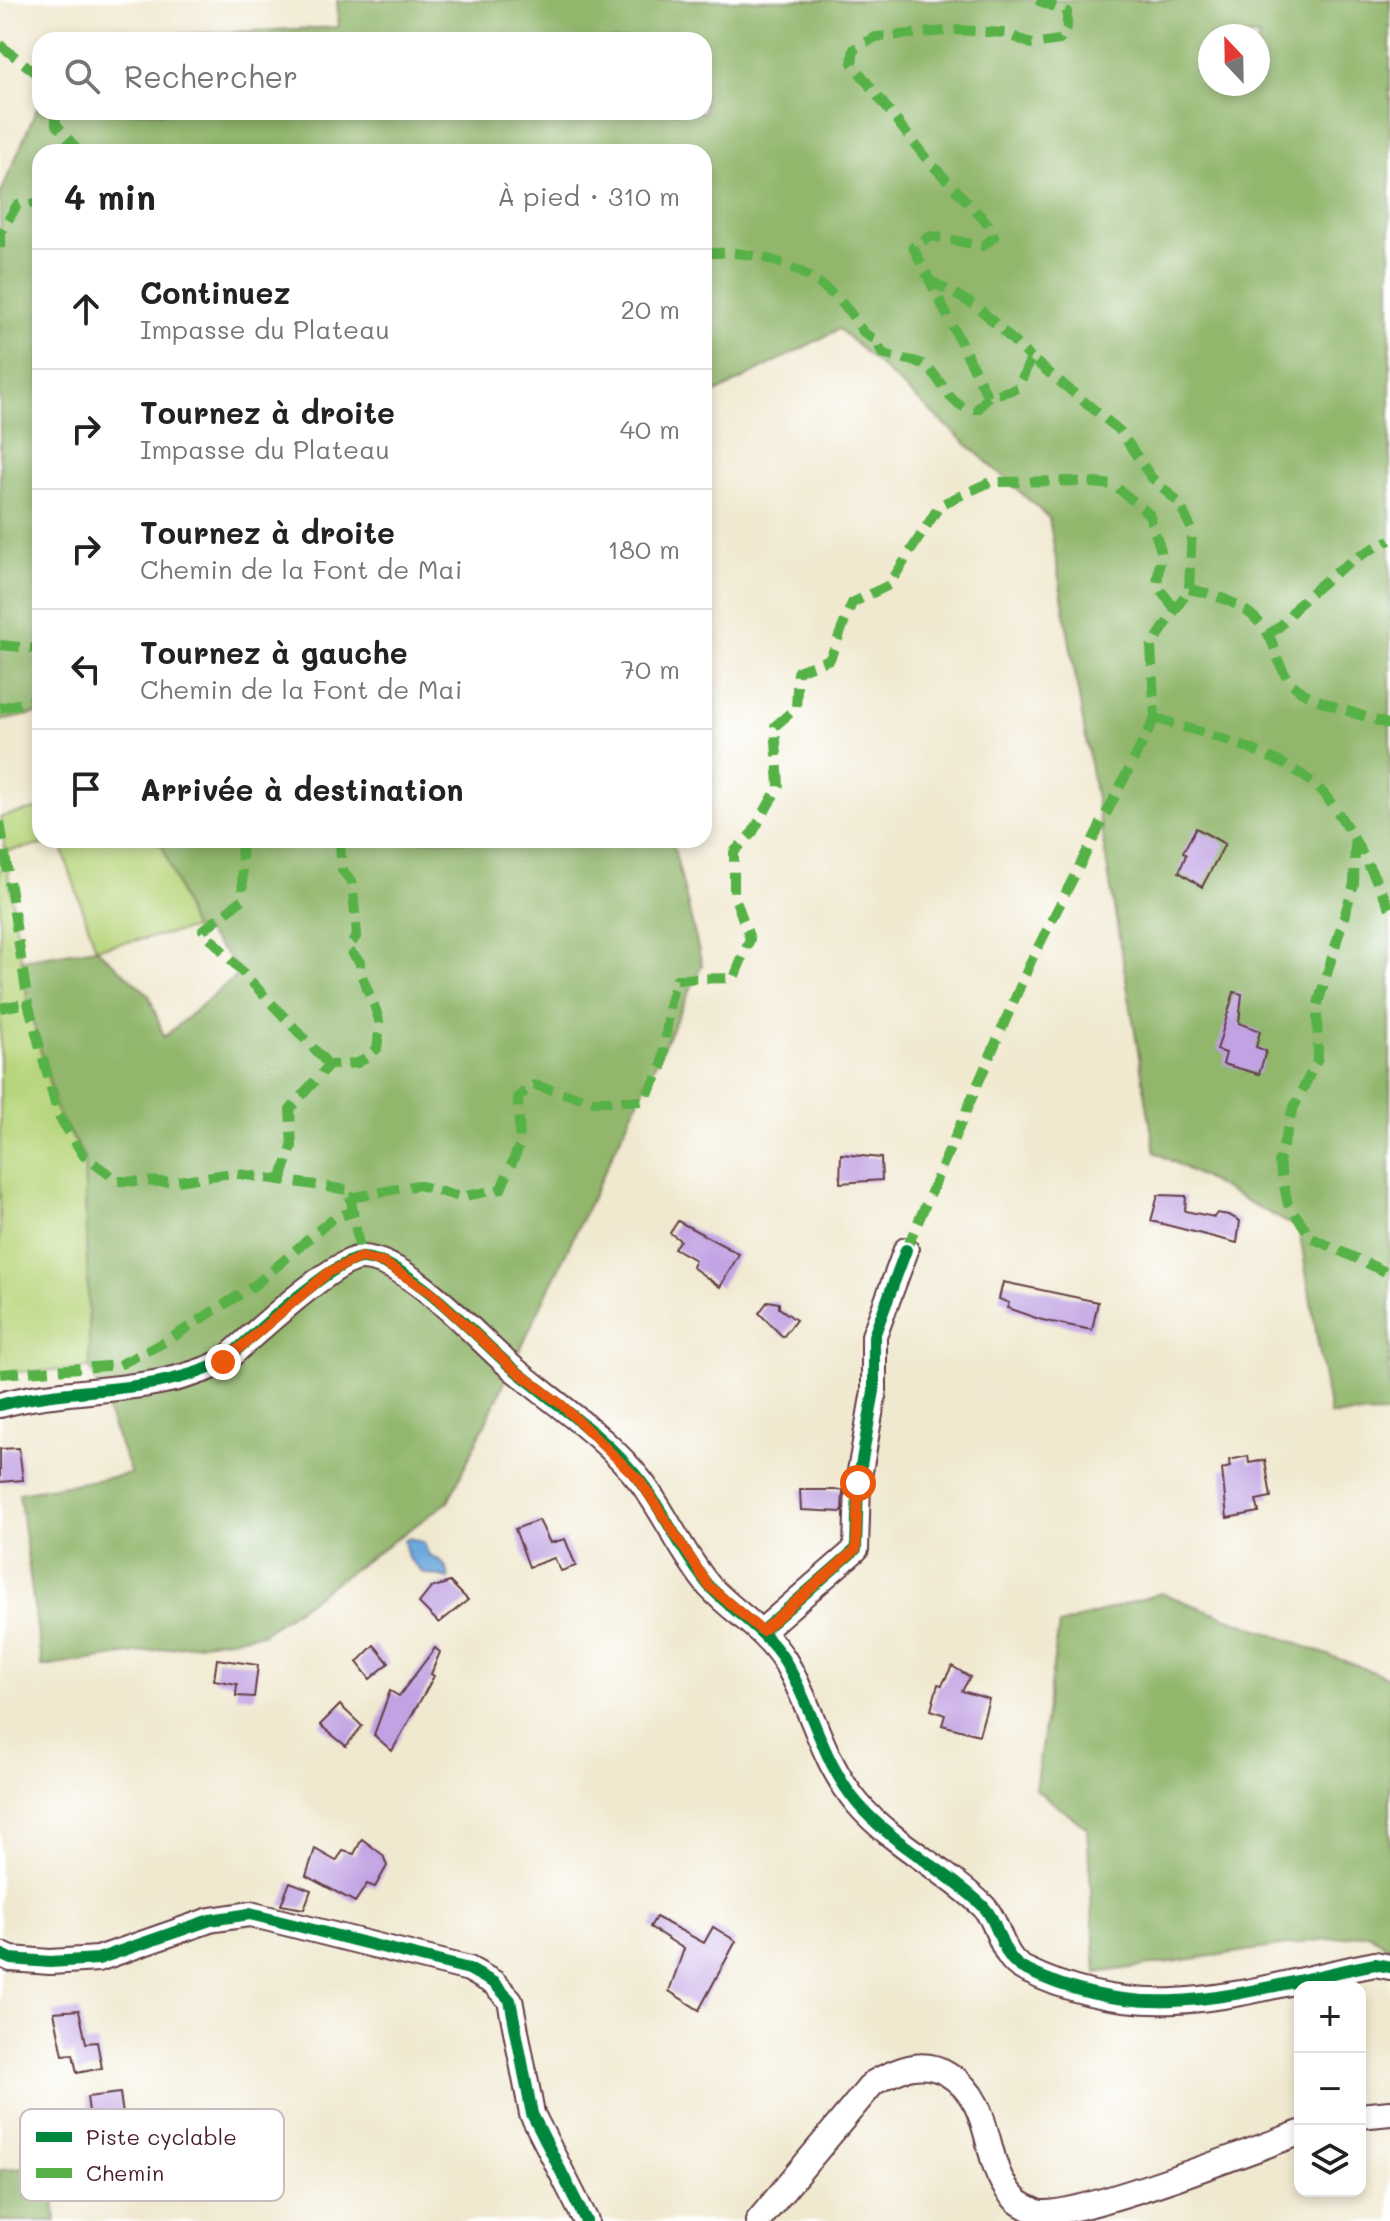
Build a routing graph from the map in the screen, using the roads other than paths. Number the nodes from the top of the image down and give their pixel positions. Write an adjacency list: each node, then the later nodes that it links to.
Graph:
1 (906, 1250): 3 (street)
2 (0, 1405): 3 (street)
3 (762, 1631): 5 (street)
4 (0, 1954): 9 (street)
5 (1390, 1967)
6 (1390, 2113): 7 (street)
7 (1366, 2115)
8 (1294, 2135): 10 (street)
9 (586, 2221)
10 (758, 2221)

